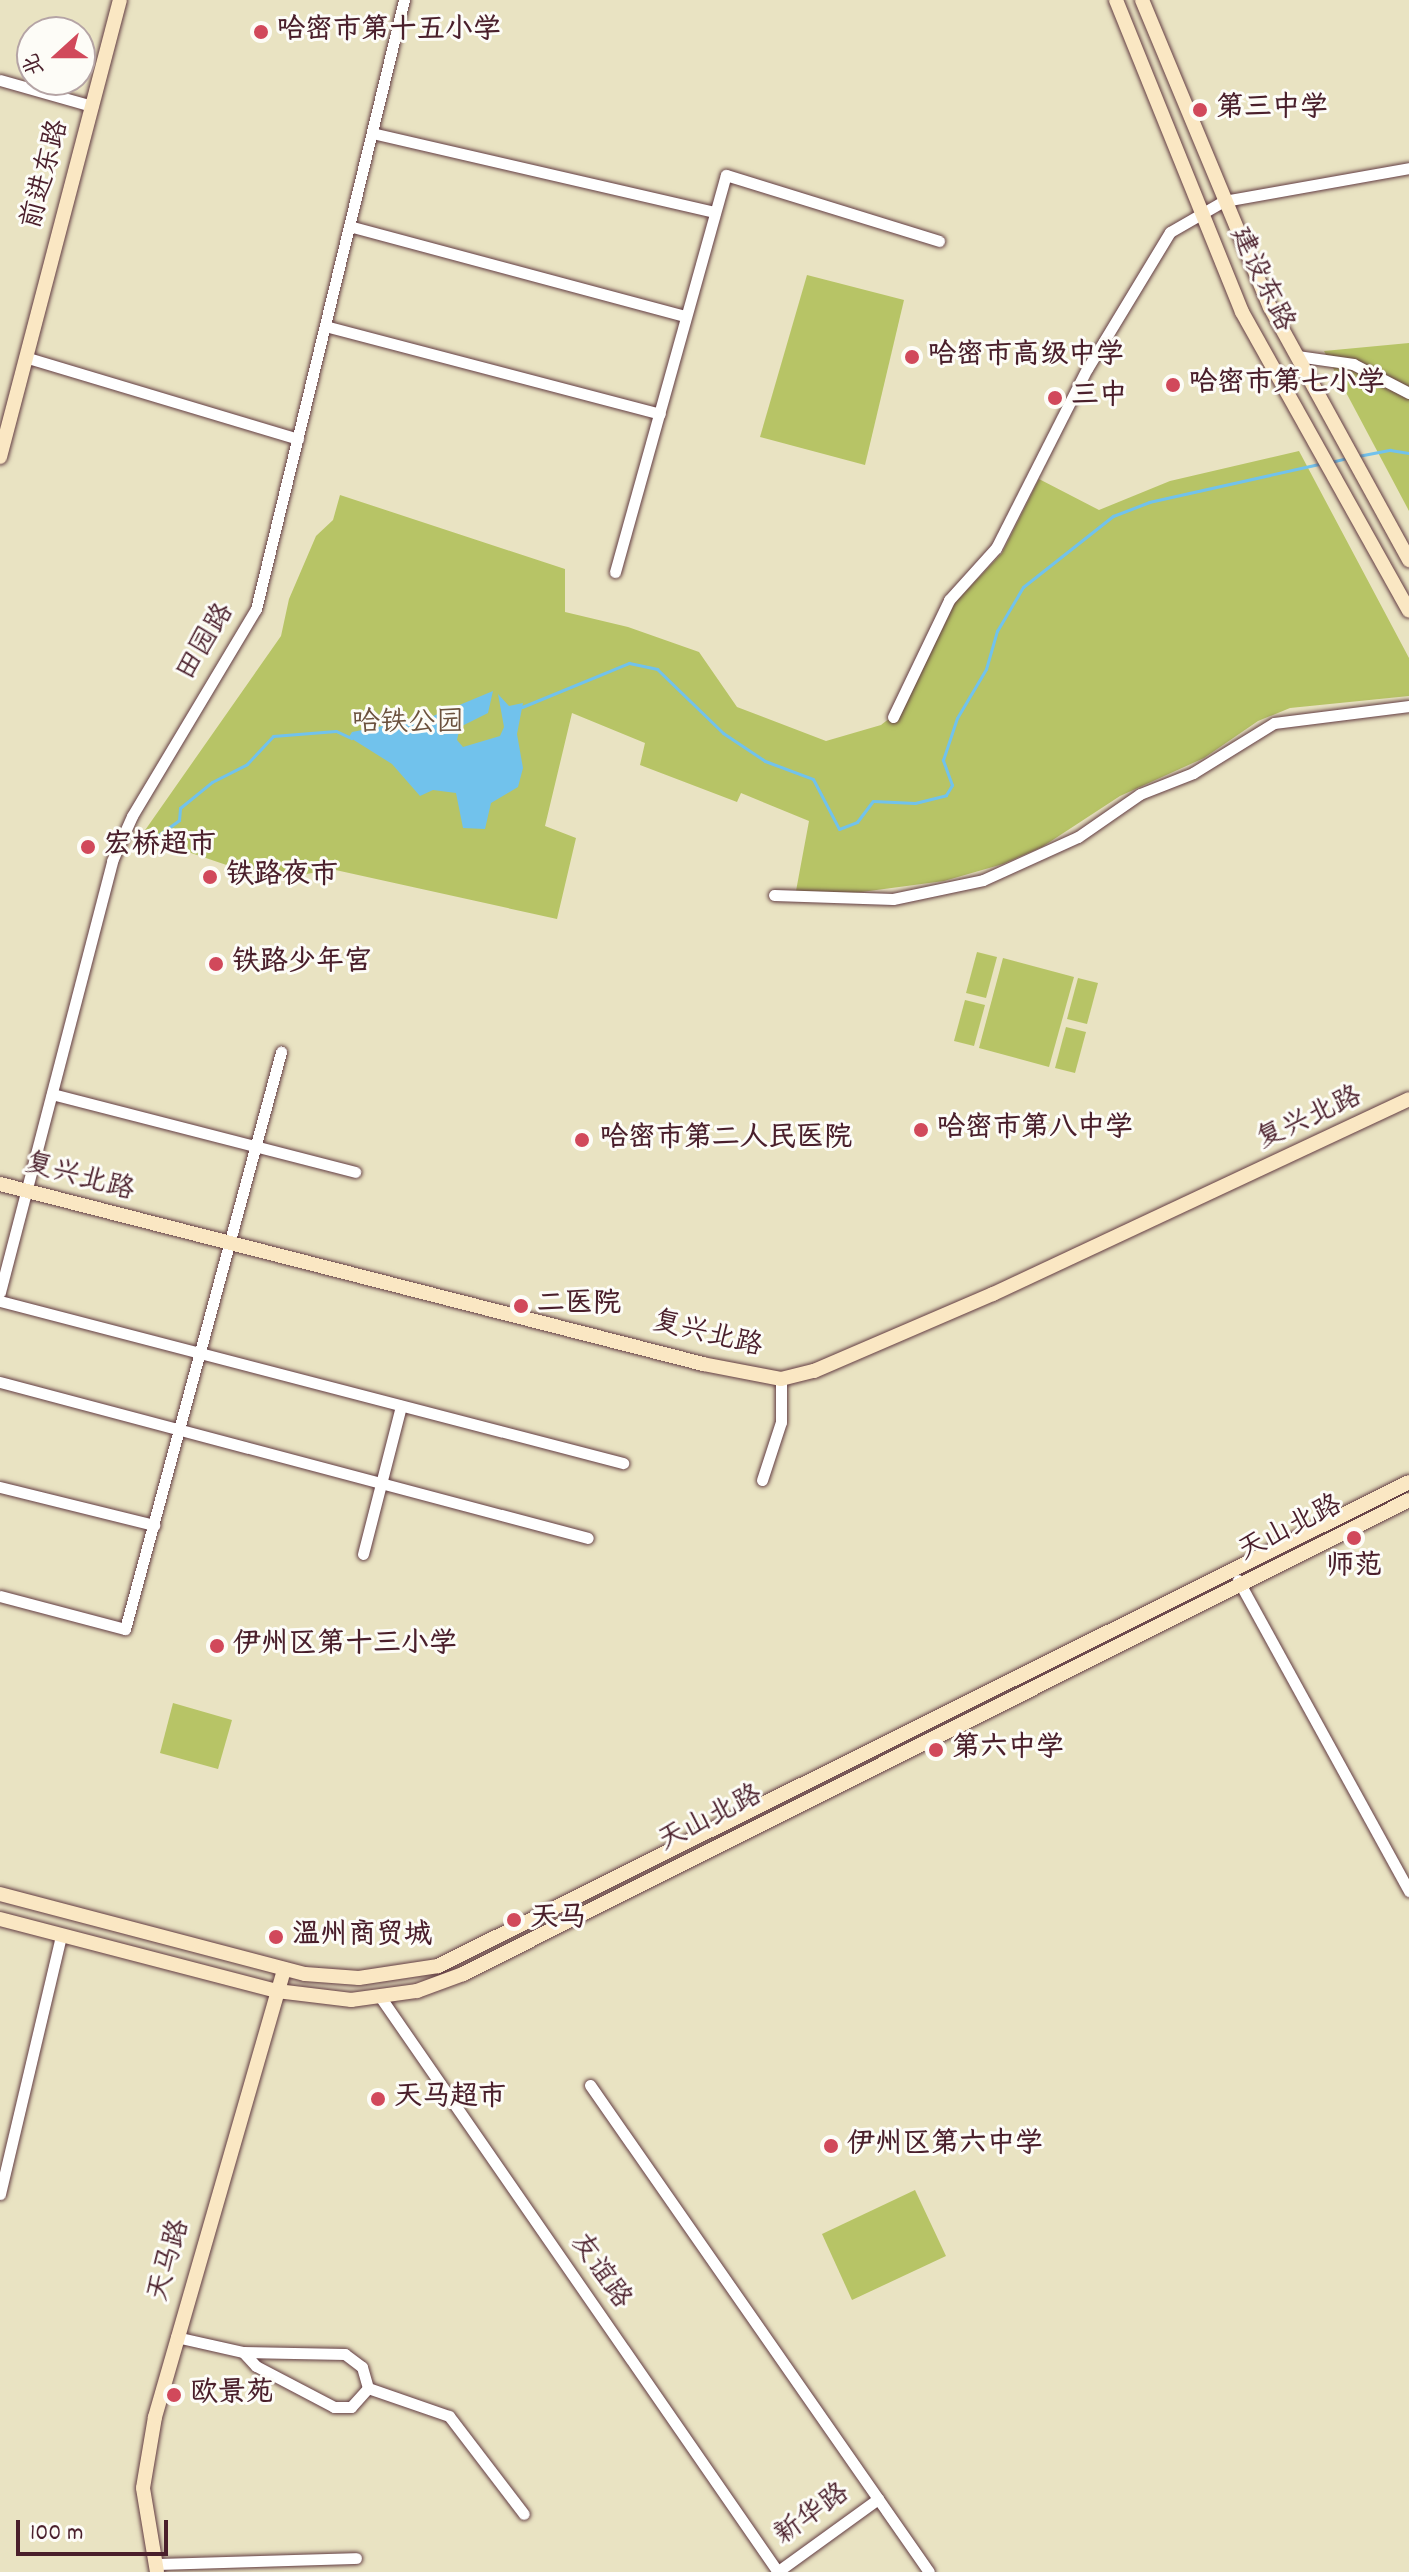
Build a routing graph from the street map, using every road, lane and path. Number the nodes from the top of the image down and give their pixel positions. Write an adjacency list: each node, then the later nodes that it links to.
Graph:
1 (120, 0): 6 (main road, 前进东路)
2 (404, 0): 7 (street, 田园路)
3 (1116, 0): 11 (main road, 建设东路)
4 (1142, 0): 9 (main road, 建设东路)
5 (0, 80): 6 (street)
6 (92, 106): 17 (main road, 前进东路)
7 (372, 133): 10 (street); 12 (street, 田园路)
8 (1409, 168): 9 (street)
9 (1224, 201): 11 (street); 16 (main road, 建设东路)
10 (715, 212): 13 (street); 14 (street)
11 (1198, 212): 25 (main road, 建设东路); 27 (street)
12 (349, 226): 14 (street); 15 (street, 田园路)
13 (939, 241)
14 (685, 316): 24 (street)
15 (325, 326): 19 (street); 21 (street, 田园路)
16 (1297, 356): 18 (street); 23 (main road, 建设东路)
17 (25, 357): 20 (main road, 前进东路); 21 (street)
18 (1409, 393)
19 (660, 414)
20 (5, 419): 22 (main road, 前进东路)
21 (298, 439): 30 (street, 田园路)
22 (0, 457)
23 (1409, 560)
24 (615, 572)
25 (1409, 611)
26 (1409, 706): 28 (street)
27 (893, 717)
28 (774, 895)
29 (281, 1052): 32 (street)
30 (52, 1094): 32 (street); 35 (street, 田园路)
31 (1409, 1099): 40 (main road, 复兴北路)
32 (255, 1148): 33 (street); 36 (street)
33 (355, 1172)
34 (0, 1184): 35 (main road, 复兴北路)
35 (27, 1192): 36 (main road, 复兴北路); 37 (street, 田园路)
36 (229, 1244): 39 (street); 40 (main road, 复兴北路)
37 (0, 1292)
38 (0, 1301): 39 (street)
39 (200, 1353): 42 (street); 43 (street)
40 (781, 1379): 45 (street)
41 (0, 1382): 43 (street)
42 (401, 1406): 44 (street); 47 (street)
43 (179, 1431): 47 (street); 50 (street)
44 (623, 1463)
45 (762, 1480)
46 (1409, 1482): 53 (main road)
47 (380, 1484): 51 (street); 52 (street)
48 (0, 1487): 50 (street)
49 (1409, 1500): 54 (main road, 天山北路)
50 (154, 1525): 55 (street)
51 (588, 1538)
52 (363, 1554)
53 (1232, 1570): 54 (street); 60 (main road)
54 (1240, 1585): 56 (street); 62 (main road, 天山北路)
55 (0, 1596)
56 (1409, 1891)
57 (0, 1894): 60 (main road)
58 (0, 1919): 59 (main road, 天山北路)
59 (61, 1935): 61 (main road, 天山北路); 64 (street)
60 (284, 1969): 61 (main road, 天马路)
61 (277, 1991): 62 (main road, 天山北路); 65 (main road, 天马路)
62 (381, 1998): 72 (street, 友谊路)
63 (590, 2085): 68 (street)
64 (0, 2194)
65 (176, 2337): 66 (street); 71 (main road, 天马路)
66 (243, 2352): 67 (street); 67 (street)
67 (368, 2388): 69 (street)
68 (878, 2499): 72 (street, 新华路); 73 (street)
69 (524, 2514)
70 (356, 2558): 71 (street)
71 (156, 2568)
72 (778, 2572)
73 (929, 2572)

